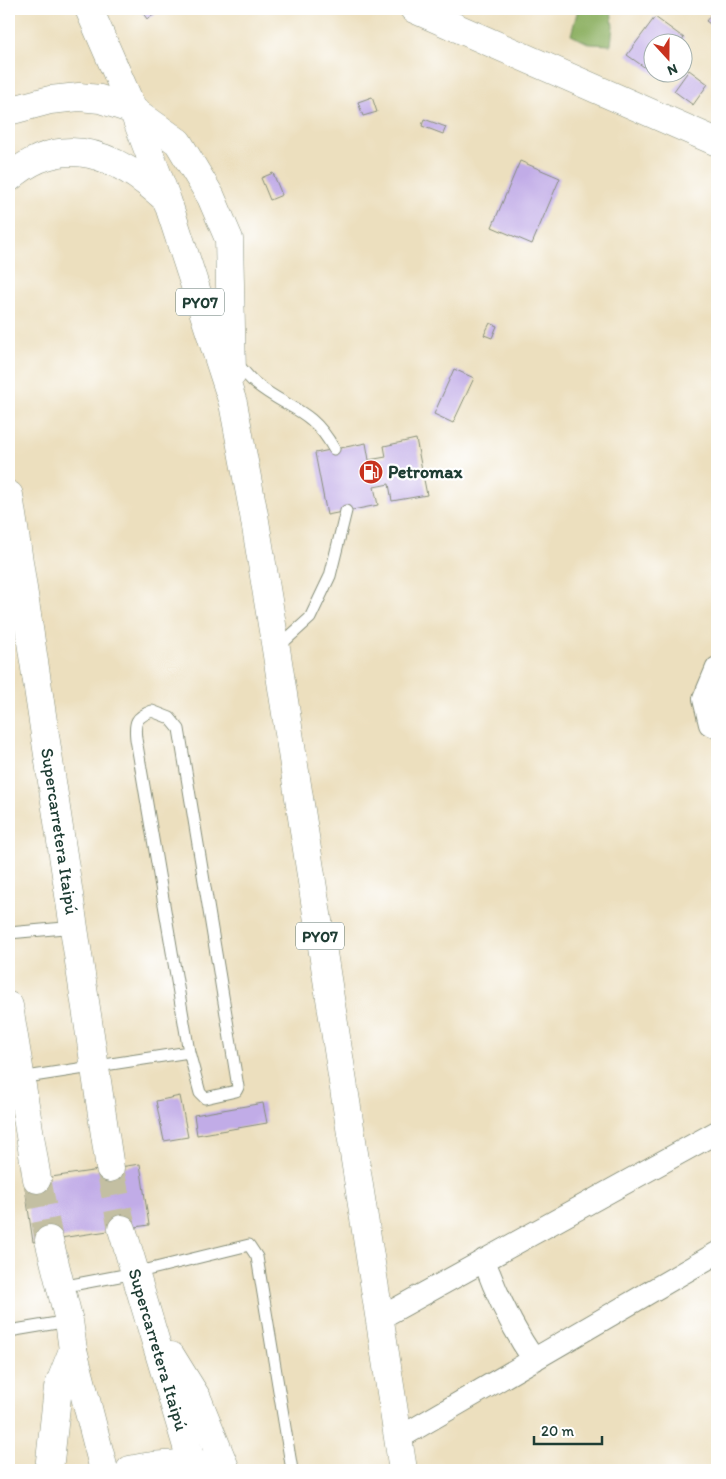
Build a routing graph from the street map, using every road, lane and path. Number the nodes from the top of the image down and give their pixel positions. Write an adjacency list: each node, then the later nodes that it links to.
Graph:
1 (89, 9): 3 (main road, PY07)
2 (414, 9): 5 (main road)
3 (134, 110): 4 (main road); 7 (main road, PY07); 8 (main road)
4 (9, 112)
5 (717, 142)
6 (9, 178): 7 (main road)
7 (167, 200): 9 (main road, PY07)
8 (232, 357): 9 (main road); 10 (lane)
9 (233, 403): 13 (main road, PY07)
10 (334, 449)
11 (9, 495): 16 (main road, Supercarretera Itaipú)
12 (346, 511): 13 (lane)
13 (276, 649): 31 (main road, PY07)
14 (717, 668): 15 (street)
15 (717, 727)
16 (75, 927): 17 (lane); 20 (main road, Supercarretera Itaipú)
17 (9, 933)
18 (9, 1006): 21 (main road)
19 (189, 1052): 19 (lane); 20 (lane)
20 (95, 1066): 21 (lane); 23 (main road, Supercarretera Itaipú)
21 (17, 1090): 24 (main road)
22 (717, 1132): 28 (street)
23 (110, 1168)
24 (37, 1179)
25 (122, 1229): 29 (main road, Supercarretera Itaipú)
26 (50, 1240): 30 (main road)
27 (717, 1253): 36 (street)
28 (484, 1260): 31 (street); 36 (street)
29 (135, 1274): 30 (lane); 34 (main road, Supercarretera Itaipú); 43 (lane)
30 (61, 1286): 32 (main road)
31 (380, 1318): 37 (main road, PY07)
32 (69, 1321): 33 (lane); 35 (main road)
33 (9, 1331)
34 (153, 1334): 38 (main road, Supercarretera Itaipú); 39 (main road)
35 (73, 1350): 40 (main road); 41 (main road)
36 (534, 1360): 37 (street)
37 (399, 1438): 44 (main road, PY07)
38 (194, 1467): 39 (main road); 42 (main road)
39 (226, 1468)
40 (49, 1470)
41 (104, 1470)
42 (130, 1470)
43 (292, 1470)
44 (404, 1470)

